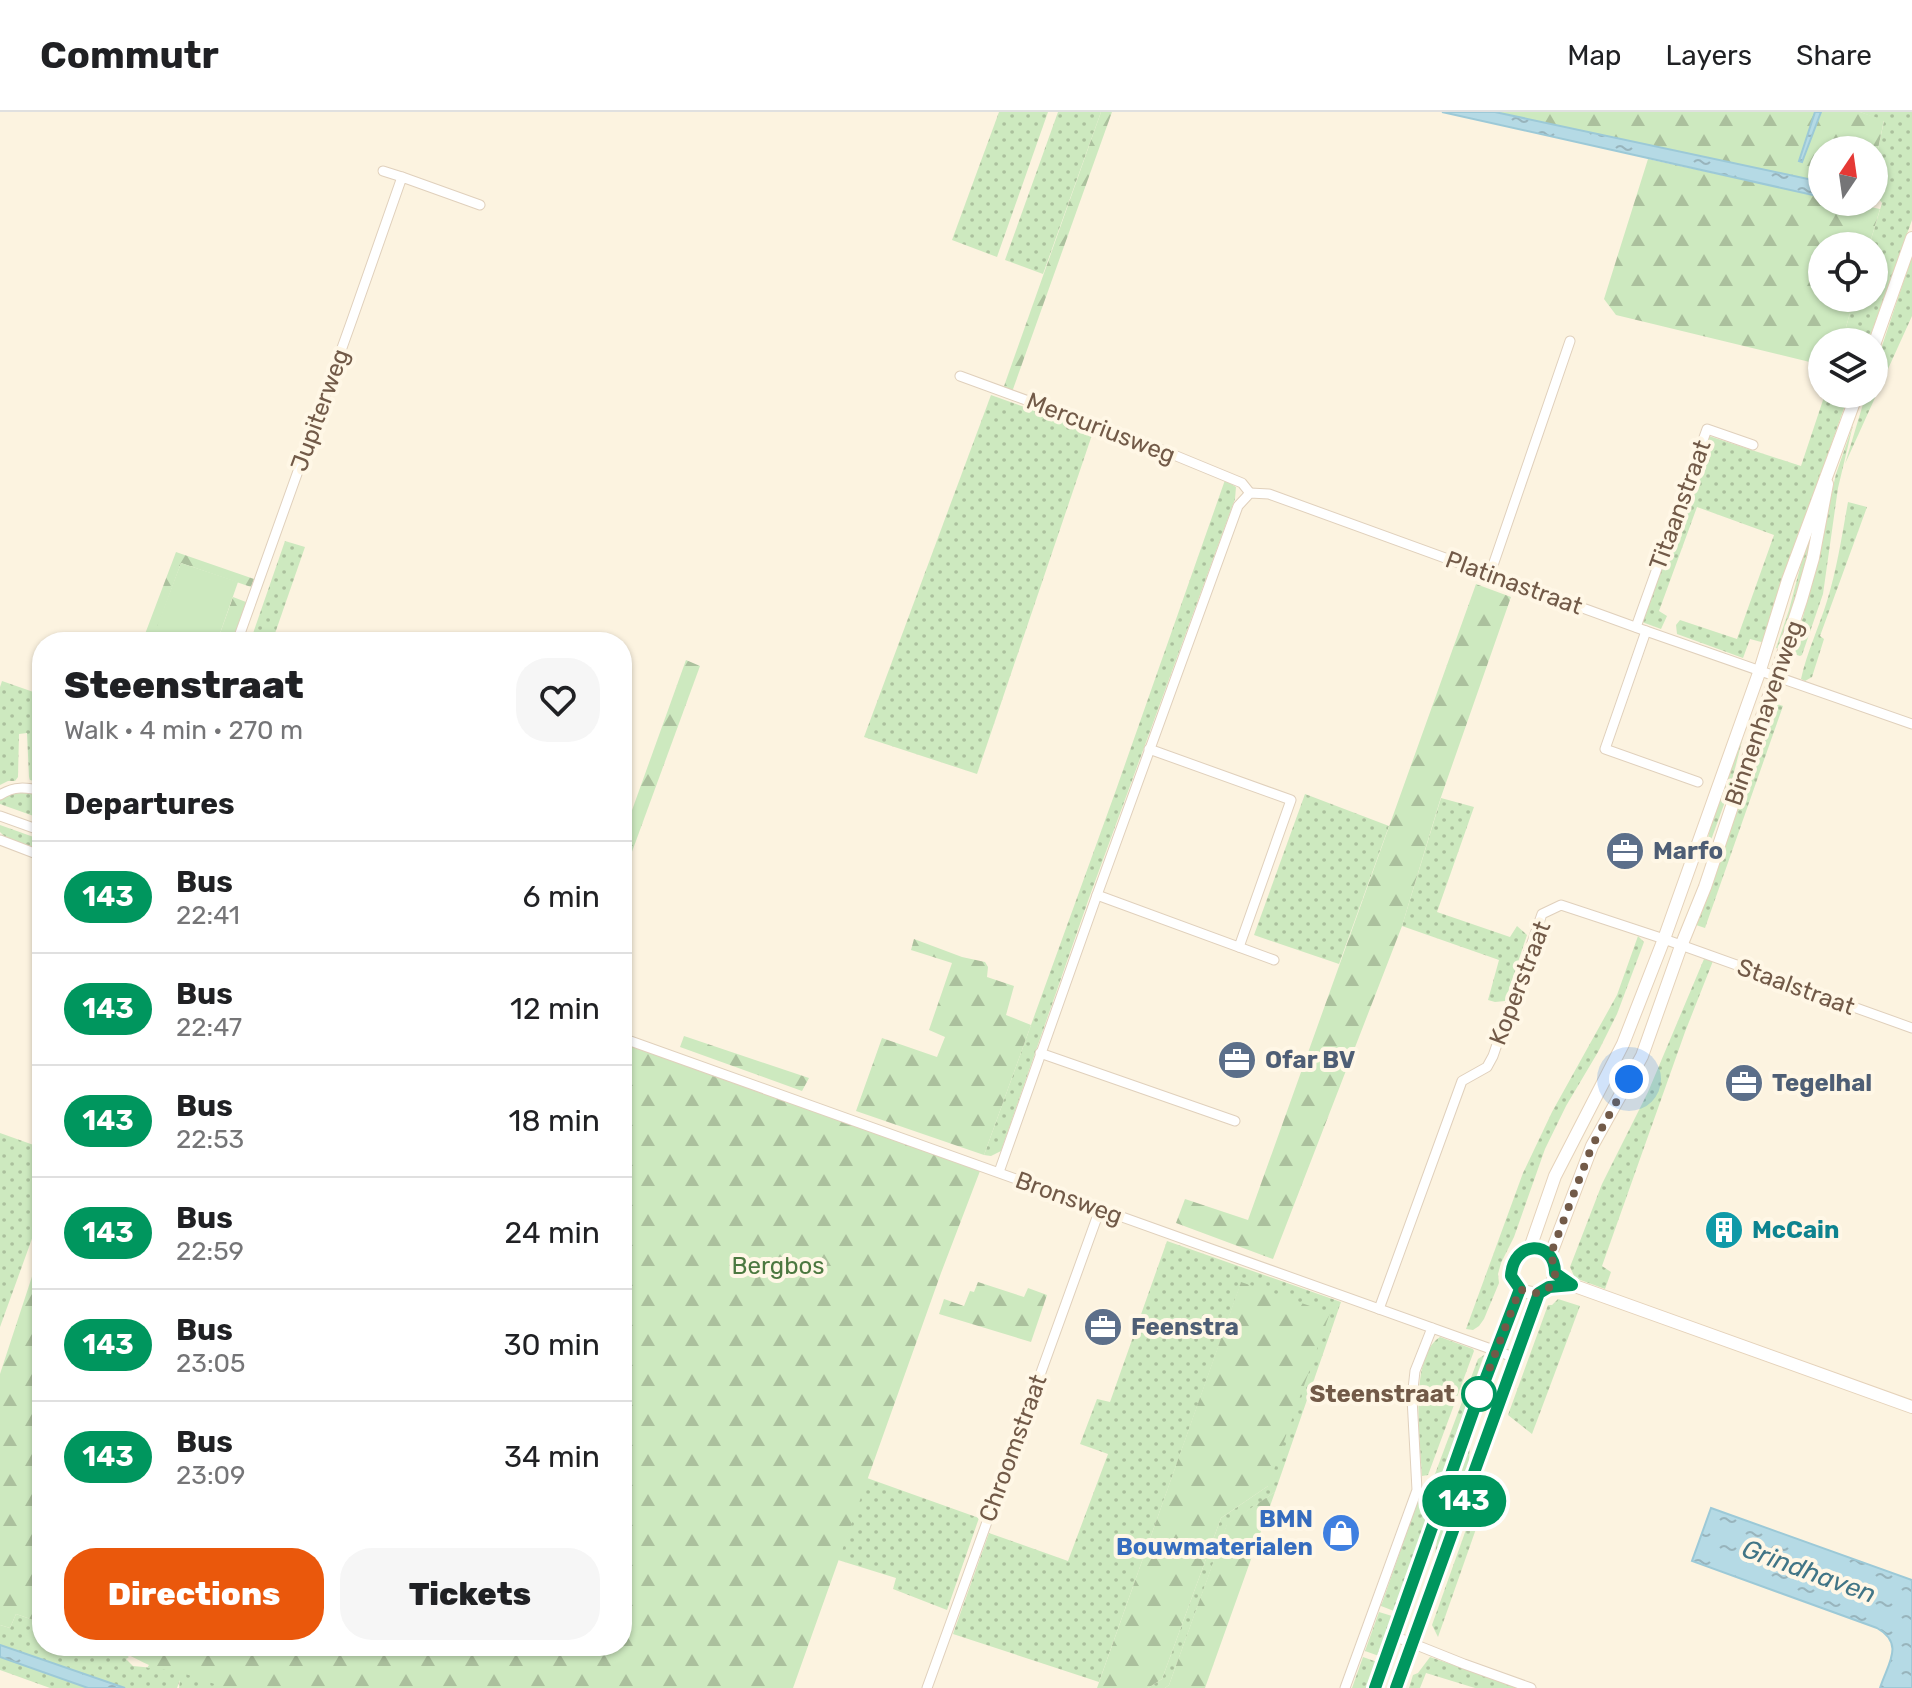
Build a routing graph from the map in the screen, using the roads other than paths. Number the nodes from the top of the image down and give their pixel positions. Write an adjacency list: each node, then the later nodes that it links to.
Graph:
1 (383, 171): 2 (street)
2 (402, 177): 3 (street); 14 (street, Jupiterweg)
3 (480, 205)
4 (1912, 238): 5 (main road)
5 (1880, 328)
6 (1570, 341): 12 (street)
7 (960, 376): 11 (street, Mercuriusweg)
8 (1852, 408): 10 (main road, Binnenhavenweg)
9 (1753, 445): 13 (street, Titaanstraat)
10 (1829, 473): 15 (main road, Binnenhavenweg); 16 (main road, Binnenhavenweg)
11 (1250, 493): 12 (street, Platinastraat); 18 (street)
12 (1490, 574): 13 (street, Platinastraat)
13 (1641, 629): 15 (street, Platinastraat); 19 (street, Titaanstraat)
14 (241, 632)
15 (1760, 670): 16 (street, Platinastraat); 27 (main road, Binnenhavenweg)
16 (1777, 675): 17 (street, Platinastraat); 28 (main road, Binnenhavenweg)
17 (1912, 724)
18 (1149, 749): 26 (street); 29 (street)
19 (1698, 782)
20 (32, 788): 21 (street)
21 (0, 795)
22 (0, 816): 23 (street)
23 (32, 827)
24 (0, 840): 25 (street)
25 (32, 852)
26 (1097, 895): 29 (street); 33 (street)
27 (1664, 939): 28 (street, Koperstraat); 37 (main road, Binnenhavenweg); 43 (street, Koperstraat)
28 (1681, 946): 31 (street, Staalstraat); 38 (main road, Binnenhavenweg)
29 (1239, 947): 30 (street)
30 (1274, 960)
31 (1912, 1028)
32 (632, 1042): 35 (street, Bronsweg)
33 (1040, 1053): 34 (street); 35 (street)
34 (1235, 1121)
35 (999, 1172): 36 (street, Bronsweg)
36 (1100, 1209): 43 (street, Bronsweg); 50 (street, Chroomstraat)
37 (1530, 1248): 38 (main road); 41 (main road)
38 (1550, 1256): 39 (main road)
39 (1555, 1273): 40 (main road); 42 (main road)
40 (1572, 1285): 42 (main road); 47 (main road)
41 (1520, 1289): 42 (main road); 45 (main road)
42 (1544, 1290): 46 (main road)
43 (1379, 1309): 44 (street, Bronsweg)
44 (1432, 1328): 45 (street, Bronsweg); 51 (street)
45 (1495, 1350): 46 (street, Bronsweg); 48 (main road)
46 (1516, 1358): 49 (main road)
47 (1912, 1407)
48 (1394, 1636): 49 (street); 52 (main road)
49 (1412, 1643): 53 (main road); 54 (street)
50 (927, 1688)
51 (1345, 1688)
52 (1375, 1688)
53 (1396, 1688)
54 (1531, 1688)

